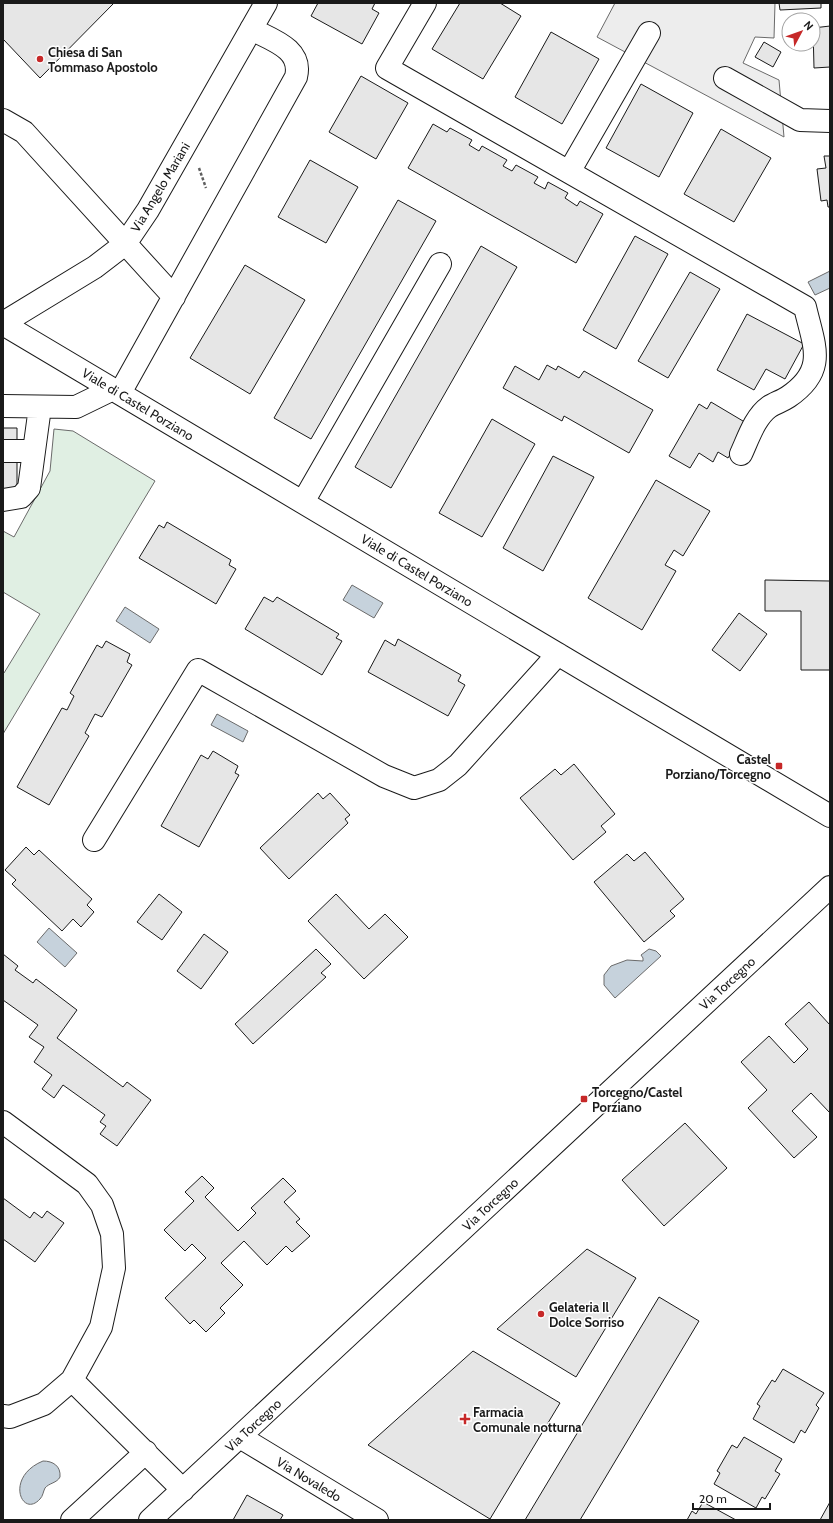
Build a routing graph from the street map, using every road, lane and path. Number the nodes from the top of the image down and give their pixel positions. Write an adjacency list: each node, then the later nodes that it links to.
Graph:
1 (266, 3): 3 (street, Via Angelo Mariani)
2 (425, 3): 9 (street)
3 (251, 29): 8 (street, Via Angelo Mariani); 10 (street)
4 (649, 33): 9 (street)
5 (725, 78): 7 (street)
6 (3, 120): 11 (street)
7 (830, 121)
8 (185, 145): 10 (path); 11 (street, Via Angelo Mariani)
9 (569, 172): 20 (street)
10 (222, 212): 13 (street)
11 (124, 244): 13 (street); 14 (street, Via Angelo Mariani)
12 (440, 264): 22 (street)
13 (174, 297): 15 (street)
14 (3, 324): 15 (street, Viale di Castel Porziano)
15 (116, 391): 17 (street); 22 (street, Viale di Castel Porziano)
16 (3, 406): 17 (street)
17 (40, 407): 19 (street)
18 (3, 451): 19 (street)
19 (34, 451): 21 (street)
20 (741, 454)
21 (3, 500)
22 (303, 502): 23 (street, Viale di Castel Porziano)
23 (558, 654): 24 (street, Viale di Castel Porziano); 25 (street)
24 (830, 816)
25 (94, 840)
26 (830, 887): 30 (street, Via Torcegno)
27 (3, 1122): 28 (street)
28 (72, 1380): 29 (street); 31 (street)
29 (3, 1416)
30 (240, 1437): 32 (street, Via Torcegno); 35 (street, Via Novaledo)
31 (146, 1452): 32 (street); 33 (street)
32 (184, 1490): 34 (street, Via Torcegno)
33 (72, 1520)
34 (150, 1520)
35 (377, 1520)

